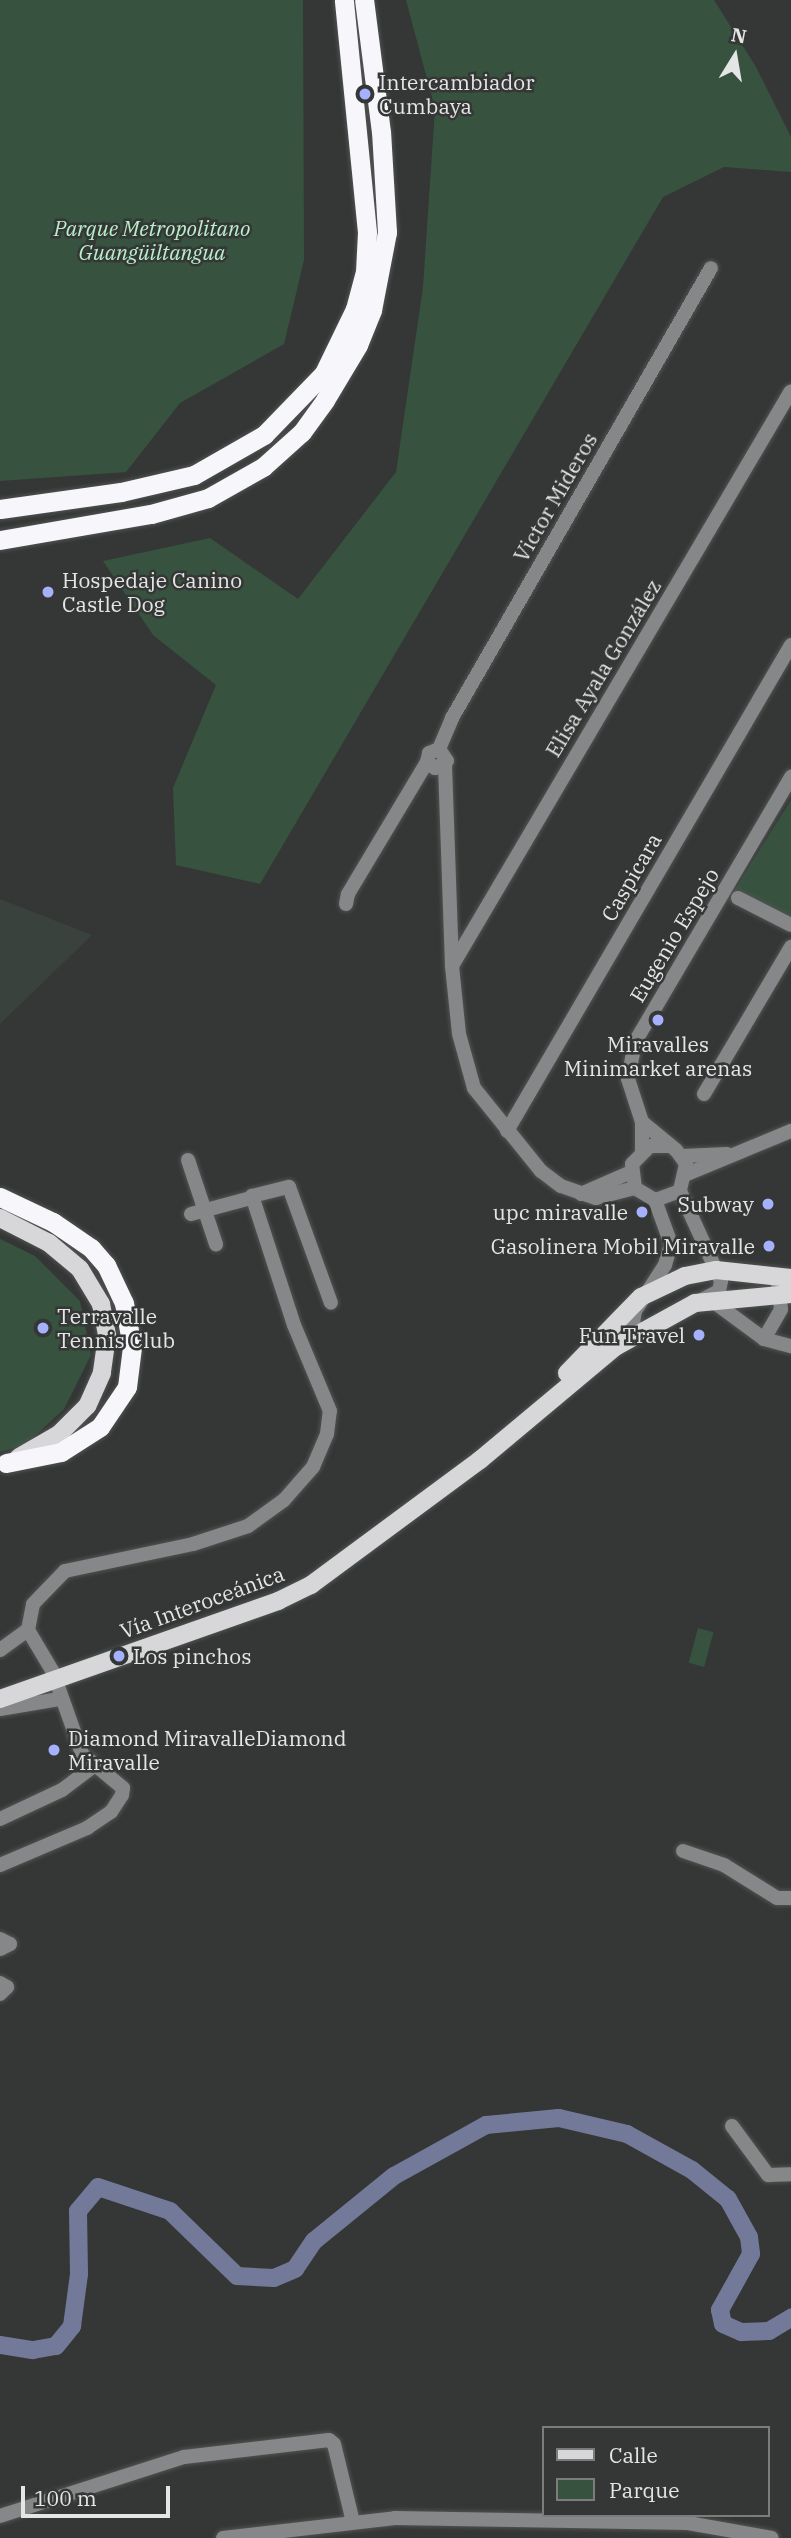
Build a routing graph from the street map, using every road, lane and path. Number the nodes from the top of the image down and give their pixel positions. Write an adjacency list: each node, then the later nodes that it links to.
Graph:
1 (344, 0): 5 (highway)
2 (365, 0): 6 (highway)
3 (710, 268): 8 (street, Victor Mideros)
4 (791, 391): 16 (street, Elisa Ayala González)
5 (0, 509)
6 (0, 540)
7 (791, 645): 21 (street, Caspicara)
8 (439, 749): 9 (street, Victor Mideros); 10 (street)
9 (427, 762): 10 (street); 13 (street, Victor Mideros)
10 (445, 765): 14 (street)
11 (791, 777): 20 (street, Eugenio Espejo)
12 (737, 898): 15 (street)
13 (346, 904)
14 (449, 925): 16 (street); 18 (street)
15 (791, 925)
16 (473, 927): 18 (street, Elisa Ayala González)
17 (791, 947): 19 (street)
18 (452, 966): 21 (street)
19 (704, 1094)
20 (642, 1122): 23 (street, Eugenio Espejo); 24 (street, Eugenio Espejo)
21 (507, 1131): 32 (street)
22 (791, 1131): 25 (street)
23 (667, 1146): 24 (street); 26 (street)
24 (642, 1150): 28 (street)
25 (729, 1154): 26 (street); 29 (street)
26 (682, 1156): 29 (street)
27 (188, 1160): 36 (street)
28 (631, 1172): 30 (street); 32 (street)
29 (687, 1174): 31 (street)
30 (635, 1188): 32 (street); 35 (street)
31 (680, 1191): 35 (street); 39 (street)
32 (581, 1194)
33 (0, 1196): 48 (highway)
34 (251, 1198): 36 (street); 43 (street); 50 (street)
35 (655, 1200): 41 (street)
36 (198, 1212): 38 (street)
37 (0, 1218): 48 (main road)
38 (216, 1244)
39 (716, 1270): 40 (main road, Vía Interoceánica); 41 (main road, Vía Interoceánica); 44 (street)
40 (785, 1287): 42 (main road, Vía Interoceánica); 46 (street)
41 (640, 1297): 45 (street); 49 (main road, Vía Interoceánica)
42 (714, 1302): 44 (main road, Vía Interoceánica); 46 (street)
43 (331, 1303)
44 (695, 1303): 45 (main road, Vía Interoceánica)
45 (639, 1332): 49 (main road, Vía Interoceánica)
46 (764, 1339): 47 (street)
47 (791, 1346)
48 (3, 1463)
49 (435, 1489): 52 (main road, Vía Interoceánica)
50 (28, 1630): 51 (street); 52 (street)
51 (0, 1650)
52 (56, 1680): 53 (main road, Vía Interoceánica); 54 (street)
53 (0, 1699)
54 (59, 1699): 55 (street); 56 (street)
55 (0, 1709)
56 (93, 1767): 57 (street); 59 (street)
57 (0, 1819)
58 (683, 1851): 60 (street)
59 (0, 1865)
60 (791, 1898)
61 (0, 1939): 62 (street)
62 (0, 1949)
63 (0, 1983): 64 (street)
64 (0, 1994)
65 (732, 2126): 66 (street)
66 (791, 2174)
67 (0, 2516): 68 (street)
68 (353, 2522): 69 (street); 70 (street)
69 (223, 2538)
70 (772, 2538)

